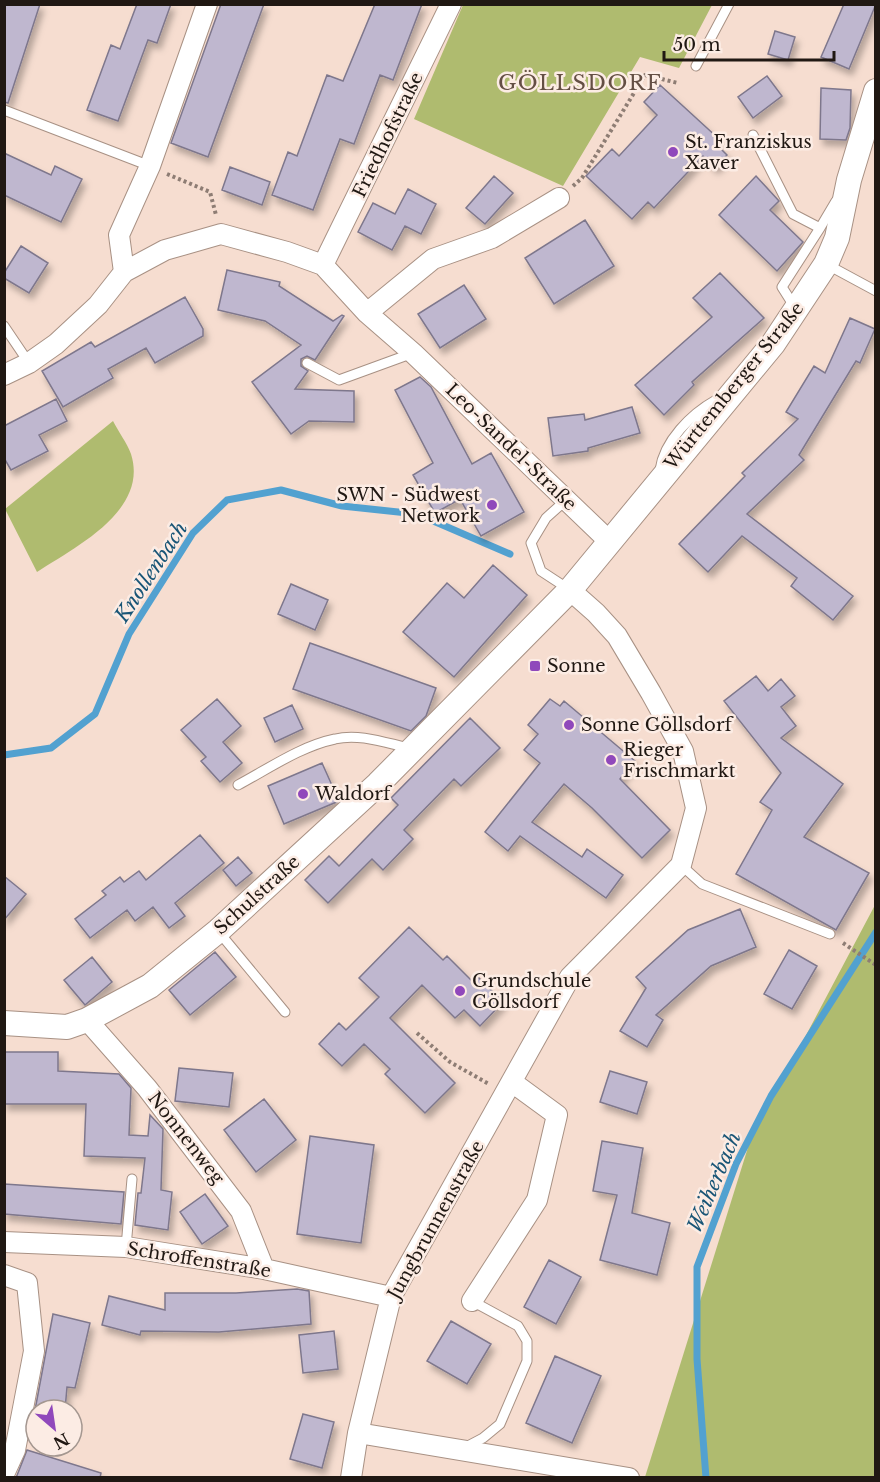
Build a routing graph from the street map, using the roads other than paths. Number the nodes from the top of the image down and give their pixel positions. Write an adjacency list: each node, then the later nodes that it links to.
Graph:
1 (207, 4): 8 (street)
2 (451, 4): 13 (street, Friedhofstraße)
3 (729, 4): 4 (lane)
4 (696, 66)
5 (876, 91): 9 (street, Württemberger Straße)
6 (4, 110): 8 (lane)
7 (753, 135): 11 (lane)
8 (150, 166): 14 (street)
9 (849, 180): 11 (lane); 12 (street, Württemberger Straße)
10 (559, 198): 17 (street)
11 (820, 228): 16 (lane)
12 (826, 264): 15 (lane); 16 (street, Württemberger Straße)
13 (323, 265): 14 (street, Leo-Sandel-Straße); 17 (street, Leo-Sandel-Straße)
14 (124, 272): 20 (street)
15 (876, 291)
16 (797, 311): 24 (street, Württemberger Straße)
17 (367, 312): 19 (street, Leo-Sandel-Straße)
18 (4, 326): 20 (lane)
19 (413, 353): 21 (lane); 23 (street, Leo-Sandel-Straße)
20 (28, 363): 22 (street)
21 (307, 363)
22 (4, 375)
23 (566, 500): 24 (street, Leo-Sandel-Straße); 25 (lane)
24 (609, 541): 25 (street, Württemberger Straße)
25 (570, 590): 26 (street, Schulstraße); 28 (street, Jungbrunnenstraße)
26 (411, 748): 27 (lane); 29 (street, Schulstraße)
27 (238, 785)
28 (681, 865): 30 (lane); 34 (street, Jungbrunnenstraße)
29 (218, 931): 31 (lane); 32 (street, Schulstraße)
30 (830, 934)
31 (285, 1012)
32 (87, 1020): 33 (street, Schulstraße); 38 (street, Nonnenweg)
33 (4, 1023)
34 (509, 1088): 40 (street, Jungbrunnenstraße); 41 (street)
35 (132, 1179): 37 (lane)
36 (4, 1242): 37 (street, Schroffenstraße)
37 (126, 1247): 38 (street, Schroffenstraße)
38 (264, 1269): 40 (street, Schroffenstraße)
39 (4, 1275): 45 (street)
40 (391, 1297): 42 (street, Jungbrunnenstraße)
41 (472, 1301): 43 (lane)
42 (358, 1433): 43 (street); 44 (street, Jungbrunnenstraße)
43 (461, 1450): 46 (street)
44 (349, 1473)
45 (4, 1474)
46 (628, 1478)

